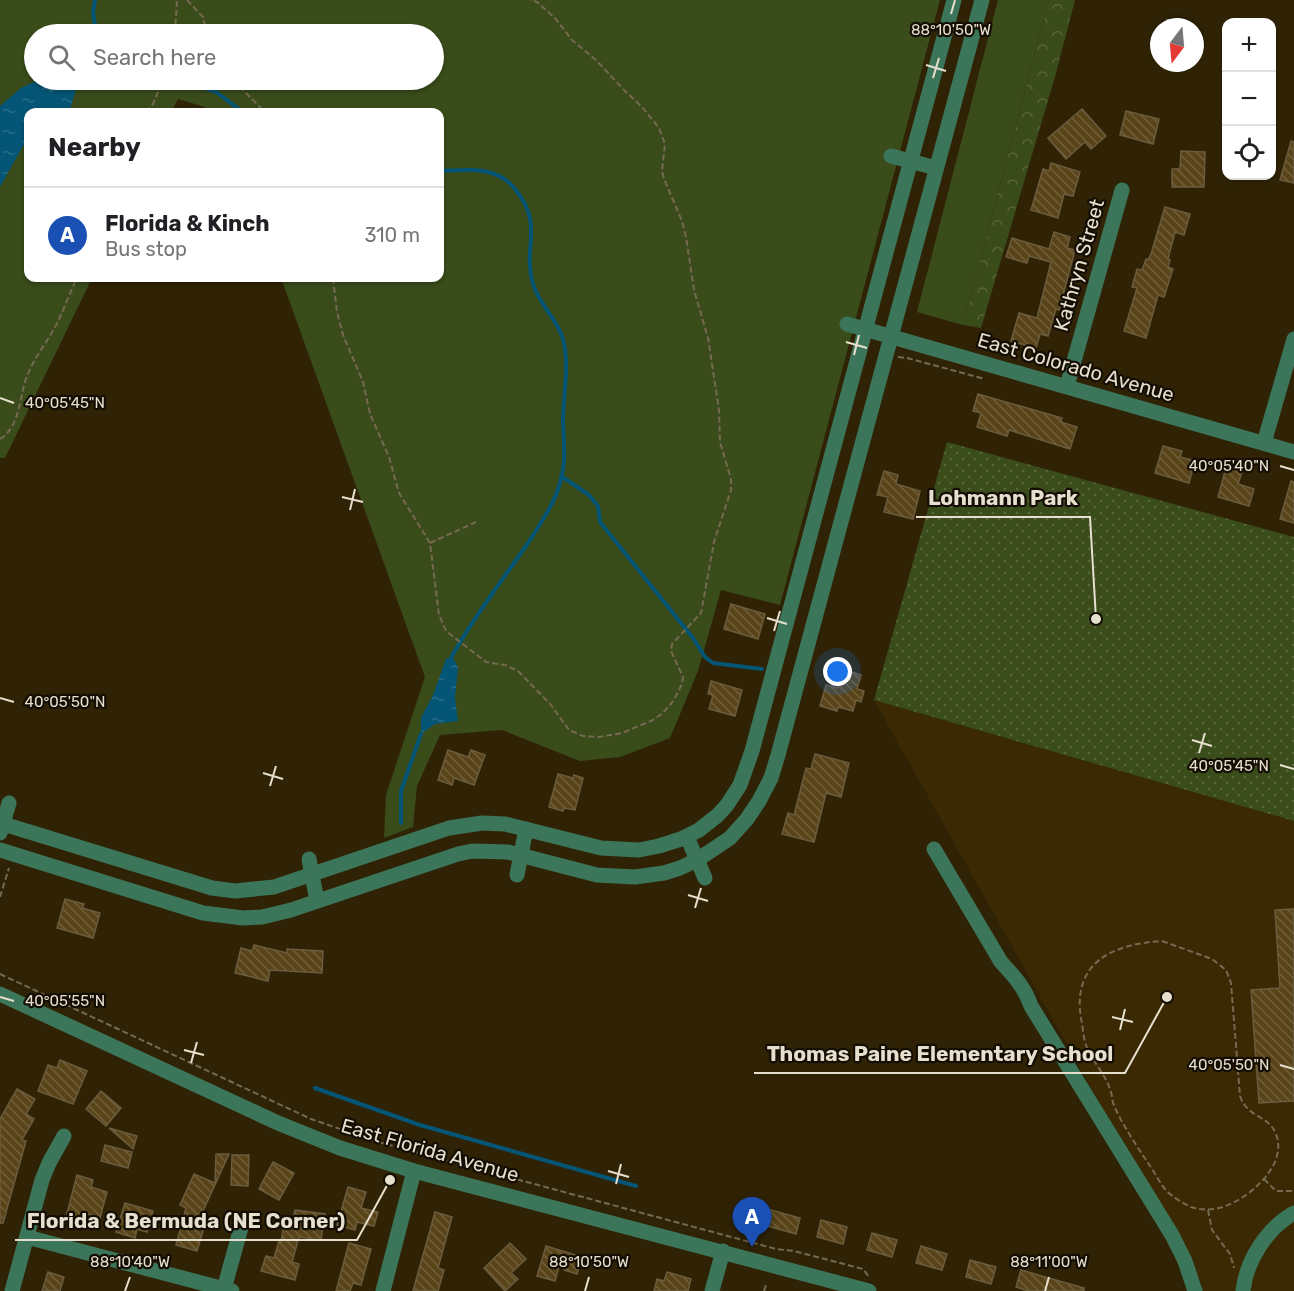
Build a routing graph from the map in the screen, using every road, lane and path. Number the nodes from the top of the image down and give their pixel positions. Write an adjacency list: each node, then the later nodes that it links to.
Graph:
1 (177, 0): 6 (path)
2 (187, 0): 7 (path)
3 (530, 0): 27 (path)
4 (954, 0): 13 (street)
5 (982, 0): 14 (street)
6 (176, 24)
7 (204, 24)
8 (159, 90): 10 (path)
9 (243, 90): 11 (path)
10 (150, 108)
11 (261, 108)
12 (891, 156): 13 (street)
13 (910, 161): 14 (street); 19 (street)
14 (936, 168): 20 (street)
15 (1122, 190): 22 (street, Kathryn Street)
16 (74, 282): 23 (path)
17 (333, 282): 27 (path)
18 (847, 324): 19 (street, East Colorado Avenue)
19 (866, 329): 20 (street, East Colorado Avenue); 28 (street)
20 (892, 336): 22 (street, East Colorado Avenue); 29 (street)
21 (1294, 339): 24 (street)
22 (1067, 386): 24 (street, East Colorado Avenue)
23 (0, 439)
24 (1264, 443): 25 (street, East Colorado Avenue)
25 (1294, 452)
26 (476, 522): 27 (path)
27 (430, 543)
28 (768, 692): 29 (street); 33 (street)
29 (793, 699): 38 (street)
30 (9, 803): 31 (street)
31 (1, 827): 40 (street)
32 (526, 829): 33 (street); 36 (street); 40 (street)
33 (687, 837): 38 (street)
34 (934, 849): 65 (street)
35 (0, 850): 44 (street)
36 (521, 854): 38 (street); 41 (street); 44 (street)
37 (309, 859): 40 (street)
38 (697, 860): 42 (street)
39 (10, 863): 43 (path)
40 (312, 875): 44 (street)
41 (517, 875)
42 (705, 878)
43 (0, 897)
44 (317, 901)
45 (0, 974): 56 (path)
46 (0, 994): 48 (street, East Florida Avenue)
47 (64, 1136): 54 (street)
48 (414, 1171): 55 (street, East Florida Avenue); 61 (street)
49 (1264, 1179): 50 (path); 51 (path); 51 (path)
50 (1294, 1191)
51 (1208, 1210): 57 (path)
52 (1294, 1213): 66 (street)
53 (242, 1224): 59 (street)
54 (27, 1237): 59 (street); 60 (street)
55 (723, 1251): 62 (street); 64 (street, East Florida Avenue)
56 (863, 1269)
57 (1236, 1273)
58 (766, 1285): 63 (path)
59 (228, 1290)
60 (12, 1291)
61 (383, 1291)
62 (712, 1291)
63 (765, 1291)
64 (868, 1291)
65 (1195, 1291)
66 (1243, 1291)

